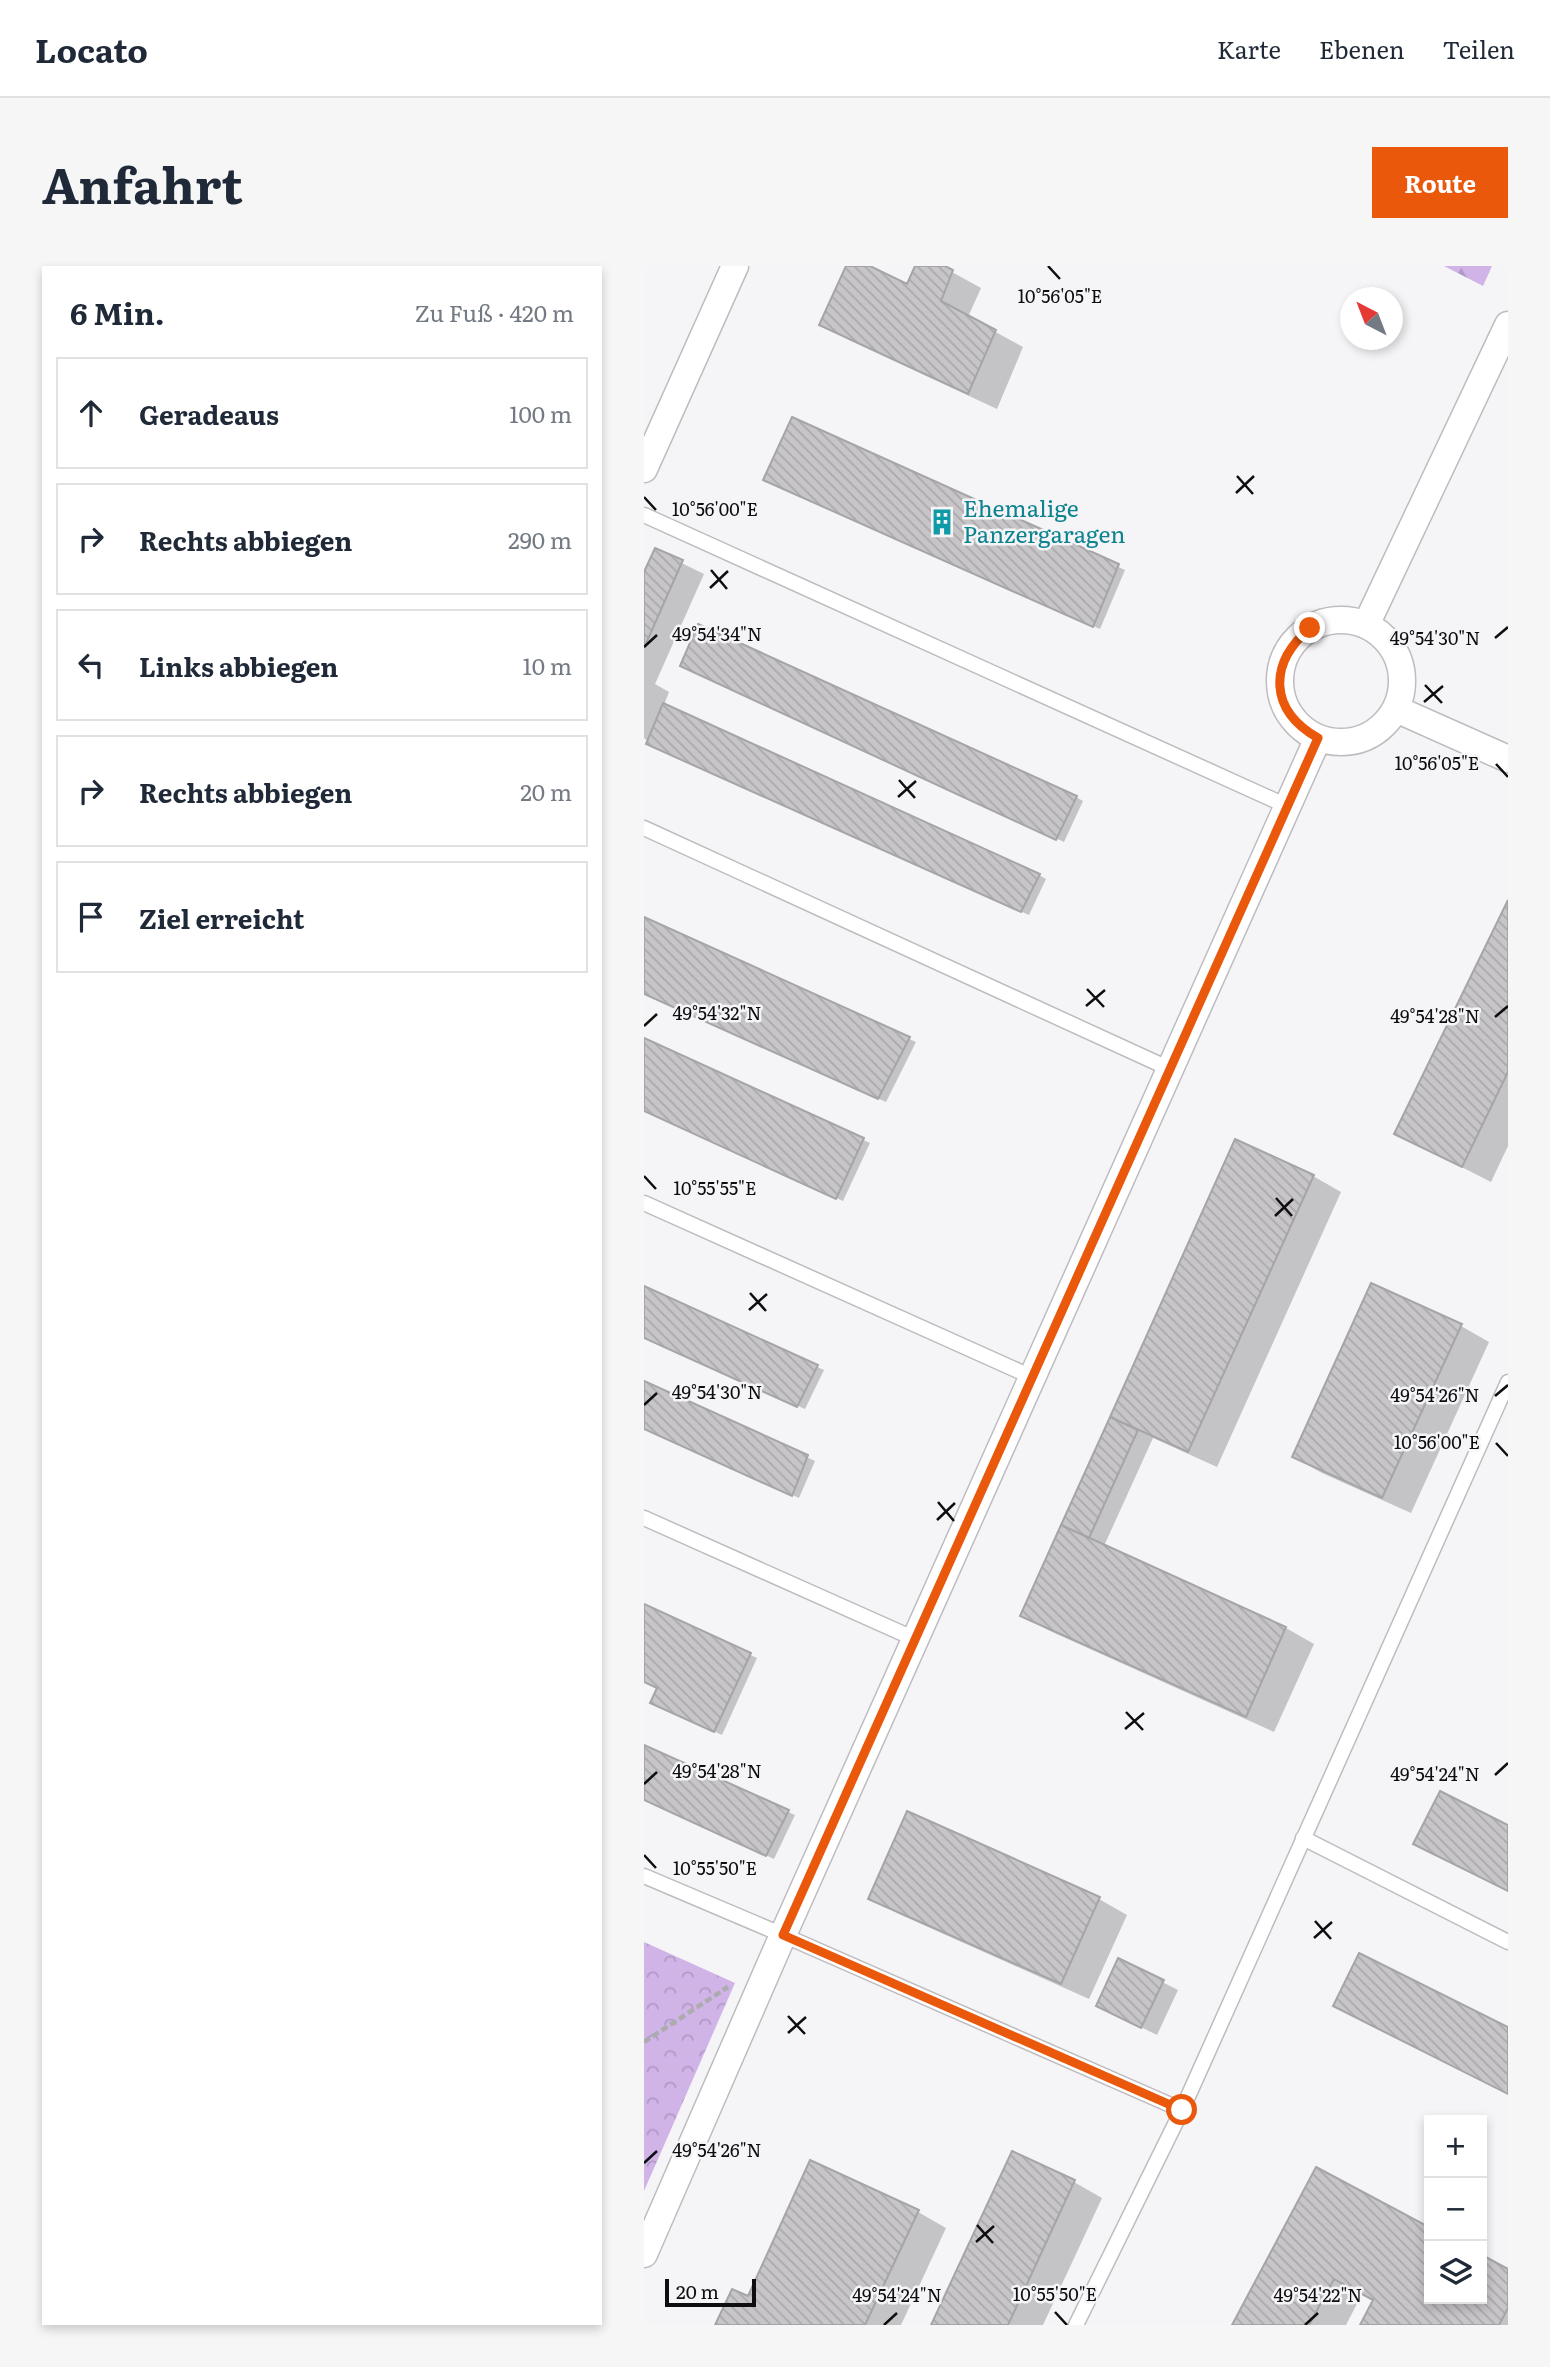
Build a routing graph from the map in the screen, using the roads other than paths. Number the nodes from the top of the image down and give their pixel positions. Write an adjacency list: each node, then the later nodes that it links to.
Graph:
1 (735, 266): 3 (street)
2 (1508, 325): 6 (street)
3 (653, 426): 4 (street)
4 (644, 468)
5 (644, 515): 10 (lane)
6 (1366, 625): 7 (street); 8 (street)
7 (1396, 709): 8 (street); 9 (street)
8 (1318, 738): 10 (street)
9 (1508, 759)
10 (1287, 806): 12 (street)
11 (644, 828): 12 (lane)
12 (1170, 1069): 14 (street)
13 (644, 1203): 14 (lane)
14 (1032, 1377): 17 (street)
15 (1508, 1382): 18 (lane)
16 (644, 1518): 17 (lane)
17 (915, 1639): 20 (street)
18 (1303, 1839): 21 (lane); 22 (lane)
19 (644, 1876): 20 (lane)
20 (783, 1935): 22 (lane); 23 (street)
21 (1508, 1942)
22 (1182, 2110): 24 (lane)
23 (644, 2254)
24 (1076, 2325)

